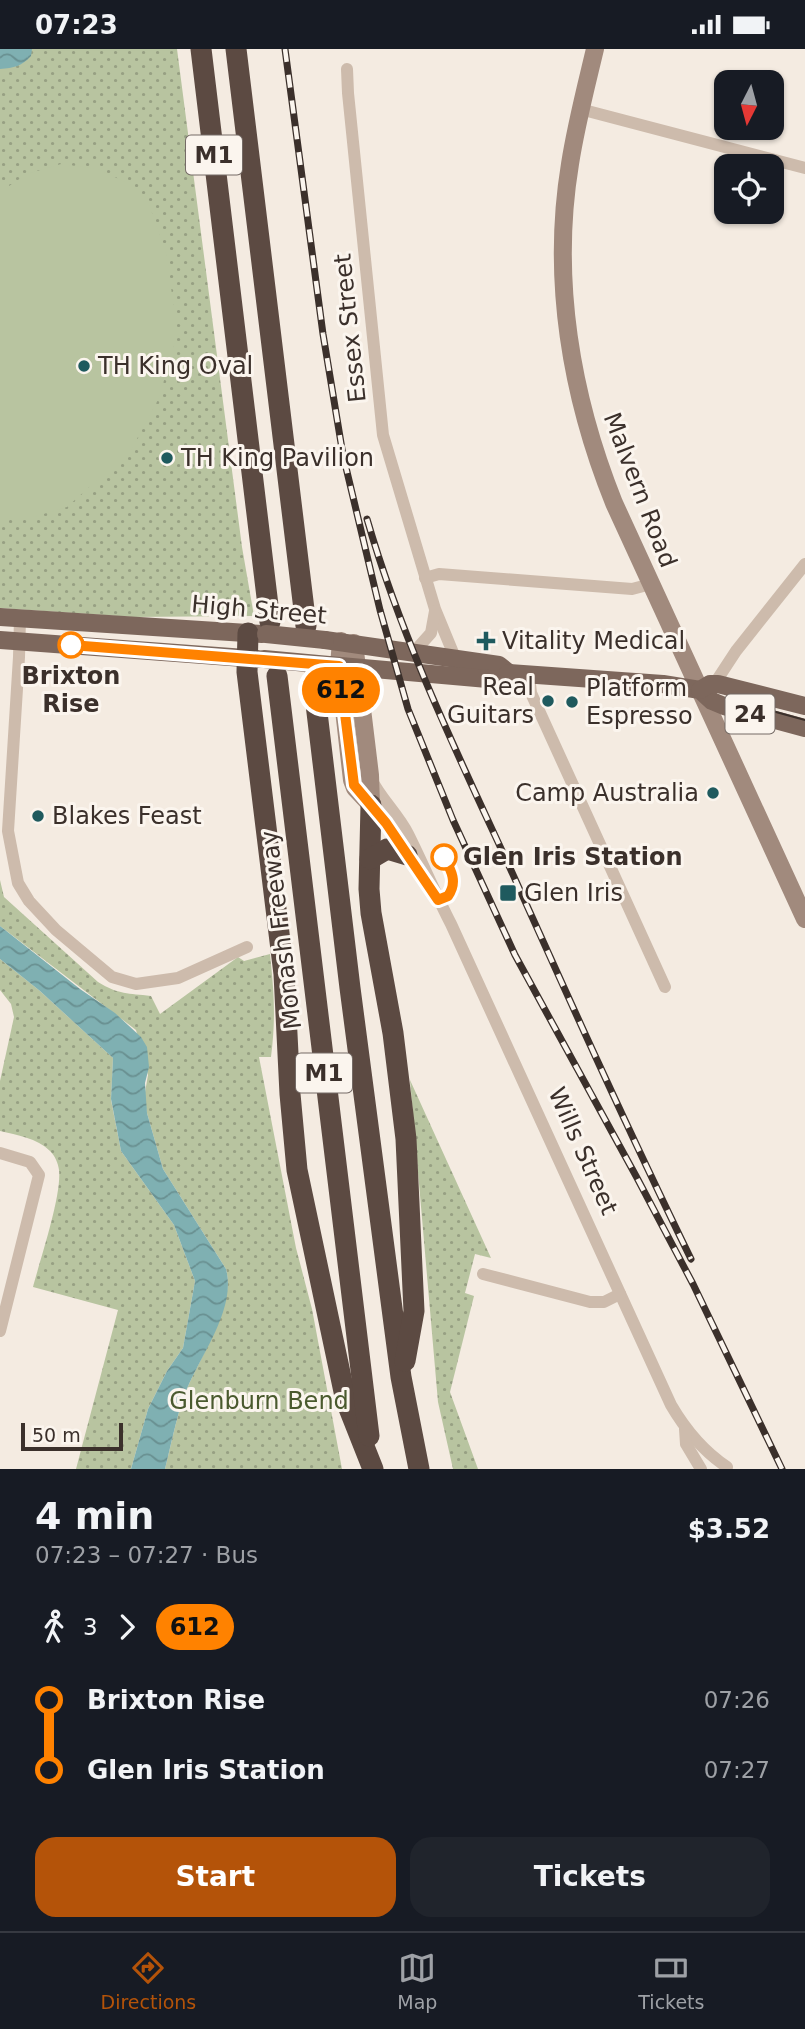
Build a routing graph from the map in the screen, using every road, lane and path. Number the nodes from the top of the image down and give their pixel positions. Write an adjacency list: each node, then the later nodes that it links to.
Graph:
1 (201, 49): 14 (highway, M1)
2 (236, 49): 13 (highway, M1)
3 (595, 49): 5 (main road, Malvern Road)
4 (347, 69): 8 (street, Essex Street)
5 (580, 109): 6 (street); 9 (main road, Malvern Road)
6 (805, 169)
7 (805, 564): 26 (street)
8 (425, 578): 9 (street); 10 (street, Essex Street)
9 (651, 585): 26 (main road, Malvern Road)
10 (435, 610): 18 (street); 20 (street, Essex Street)
11 (0, 617): 12 (main road, High Street / 24)
12 (20, 618): 14 (main road, High Street / 24); 17 (street)
13 (306, 626)
14 (257, 629): 16 (main road, High Street / 24, bridge); 19 (highway)
15 (0, 641): 17 (main road, High Street / 24)
16 (340, 641): 18 (main road, High Street / 24); 21 (main road, Wills Street); 22 (main road, Wills Street)
17 (20, 642): 19 (main road, High Street / 24); 35 (street)
18 (414, 652): 20 (main road, High Street / 24)
19 (251, 658): 22 (main road, High Street / 24, bridge); 44 (highway)
20 (456, 660): 23 (main road, High Street / 24)
21 (358, 667): 22 (main road, High Street / 24); 23 (main road, High Street / 24); 29 (main road, Wills Street)
22 (327, 670): 30 (main road, Wills Street); 41 (highway, M1)
23 (509, 673): 24 (main road, High Street / 24)
24 (529, 675): 26 (main road, High Street / 24); 36 (street)
25 (277, 676): 44 (highway, Monash Freeway / M1)
26 (708, 686): 27 (main road, High Street / 24); 28 (main road, High Street / 24); 34 (main road, Malvern Road)
27 (805, 706)
28 (805, 728)
29 (370, 775): 30 (main road, Wills Street); 33 (street, Wills Street)
30 (371, 805): 31 (street, Wills Street); 32 (highway)
31 (407, 856): 32 (highway); 33 (street, Wills Street)
32 (370, 859): 41 (highway)
33 (435, 895): 39 (street, Wills Street)
34 (805, 919)
35 (247, 947)
36 (666, 987)
37 (0, 1153): 40 (street)
38 (483, 1274): 39 (street)
39 (620, 1294): 42 (street, Wills Street)
40 (0, 1331)
41 (401, 1377): 45 (highway, M1)
42 (685, 1429): 43 (street, Wills Street); 46 (street, Wills Street)
43 (727, 1468)
44 (374, 1469)
45 (419, 1469)
46 (701, 1469)

